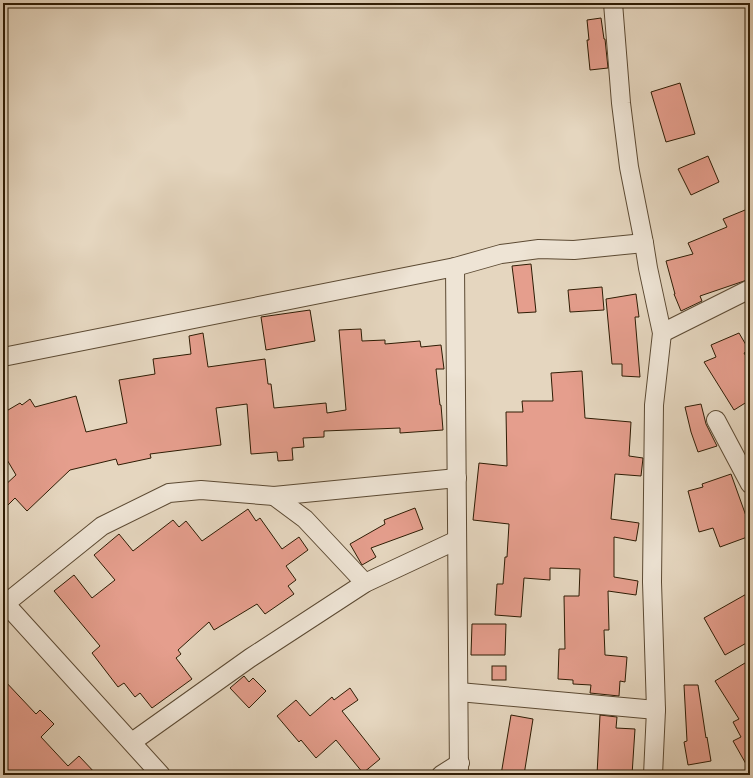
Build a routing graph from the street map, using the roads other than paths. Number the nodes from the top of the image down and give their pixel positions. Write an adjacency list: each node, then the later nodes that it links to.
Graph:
1 (613, 3): 2 (street)
2 (644, 243): 3 (street); 5 (street)
3 (454, 267): 6 (street); 8 (street)
4 (750, 289): 5 (street)
5 (662, 333): 15 (street)
6 (3, 358)
7 (716, 420): 9 (street)
8 (457, 478): 10 (street); 11 (street)
9 (750, 484)
10 (274, 496): 12 (street); 13 (street)
11 (457, 540): 12 (street); 14 (street)
12 (365, 583): 16 (street)
13 (4, 603): 16 (street)
14 (459, 692): 15 (street); 17 (street)
15 (656, 710): 20 (street)
16 (132, 742): 18 (street)
17 (460, 769): 19 (street)
18 (161, 775)
19 (441, 775)
20 (653, 775)

